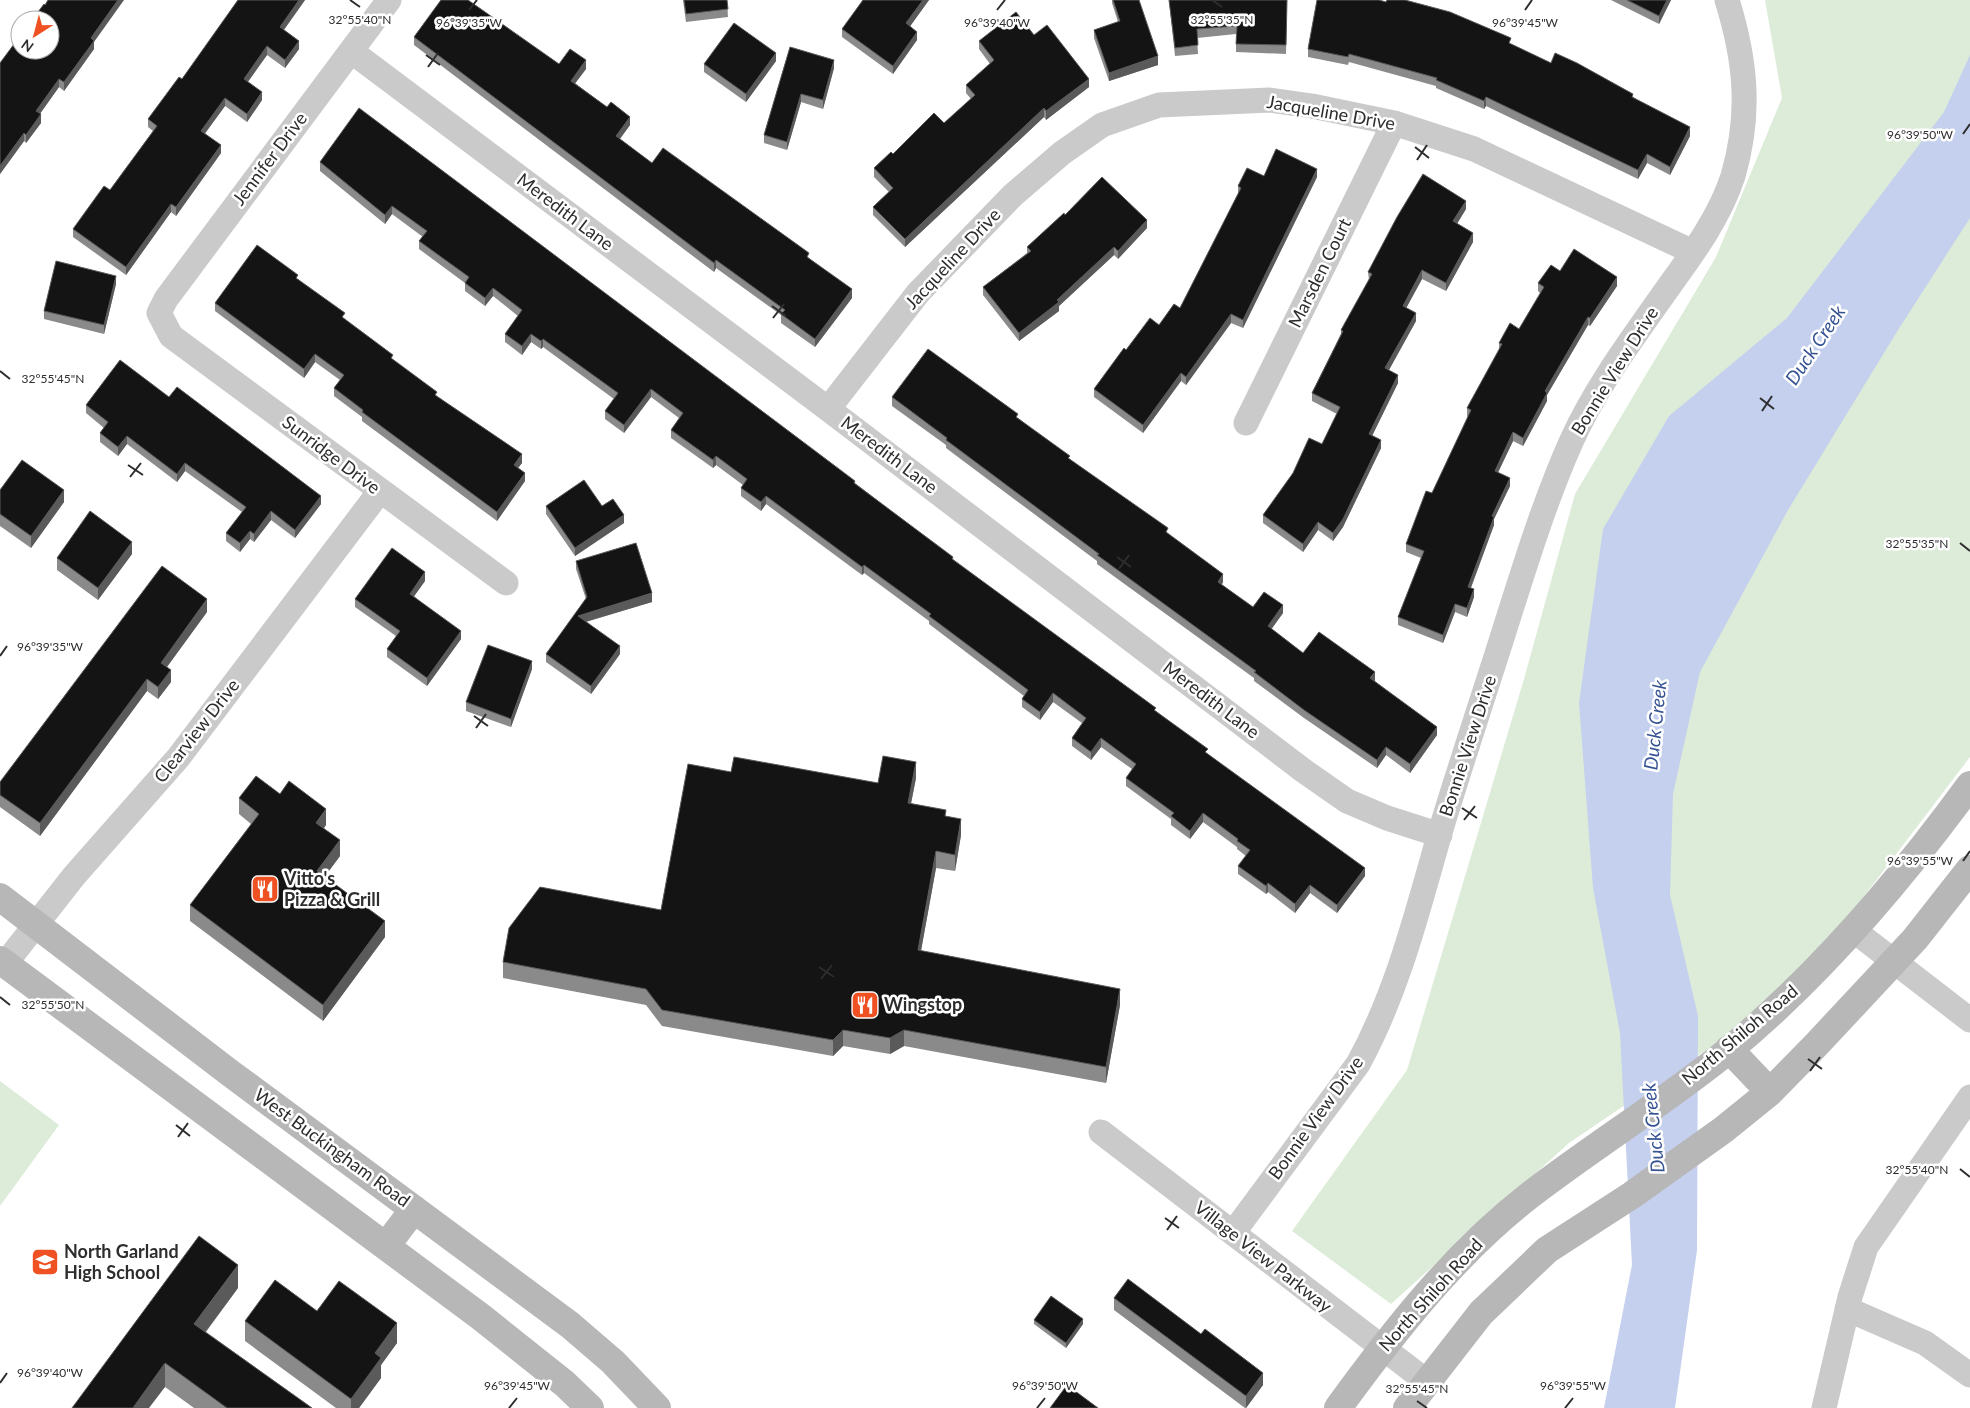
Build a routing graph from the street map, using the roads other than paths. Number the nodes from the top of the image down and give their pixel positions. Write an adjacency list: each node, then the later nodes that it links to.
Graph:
1 (389, 0): 3 (street, Jennifer Drive)
2 (1727, 0): 5 (street, Bonnie View Drive)
3 (350, 51): 6 (street, Jennifer Drive); 7 (street, Meredith Lane)
4 (1394, 123): 5 (street, Jacqueline Drive); 7 (street, Jacqueline Drive); 8 (street, Marsden Court)
5 (1693, 252): 12 (street, Bonnie View Drive)
6 (162, 320): 9 (street, Sunridge Drive)
7 (828, 409): 12 (street, Meredith Lane)
8 (1246, 423)
9 (380, 491): 10 (street, Sunridge Drive); 15 (street, Clearview Drive)
10 (506, 582)
11 (1970, 785): 16 (main road, North Shiloh Road)
12 (1440, 835): 25 (street, Bonnie View Drive)
13 (1970, 869): 18 (main road)
14 (0, 897): 15 (main road, West Buckingham Road)
15 (36, 925): 17 (street, Clearview Drive); 24 (main road, West Buckingham Road)
16 (1852, 929): 18 (street); 20 (main road, North Shiloh Road)
17 (3, 962): 26 (main road)
18 (1893, 963): 19 (street); 21 (main road)
19 (1970, 1020)
20 (1729, 1049): 21 (main road); 28 (main road, North Shiloh Road)
21 (1770, 1092): 30 (main road)
22 (1970, 1097): 27 (street)
23 (1101, 1132): 25 (street, Village View Parkway)
24 (414, 1209): 26 (main road); 32 (main road, West Buckingham Road)
25 (1233, 1233): 28 (street, Village View Parkway)
26 (386, 1246): 31 (main road)
27 (1847, 1308): 29 (street); 35 (street)
28 (1382, 1348): 30 (street, Village View Parkway); 33 (main road, North Shiloh Road)
29 (1970, 1375)
30 (1426, 1381): 34 (main road)
31 (590, 1408)
32 (657, 1408)
33 (1338, 1408)
34 (1407, 1408)
35 (1824, 1408)

